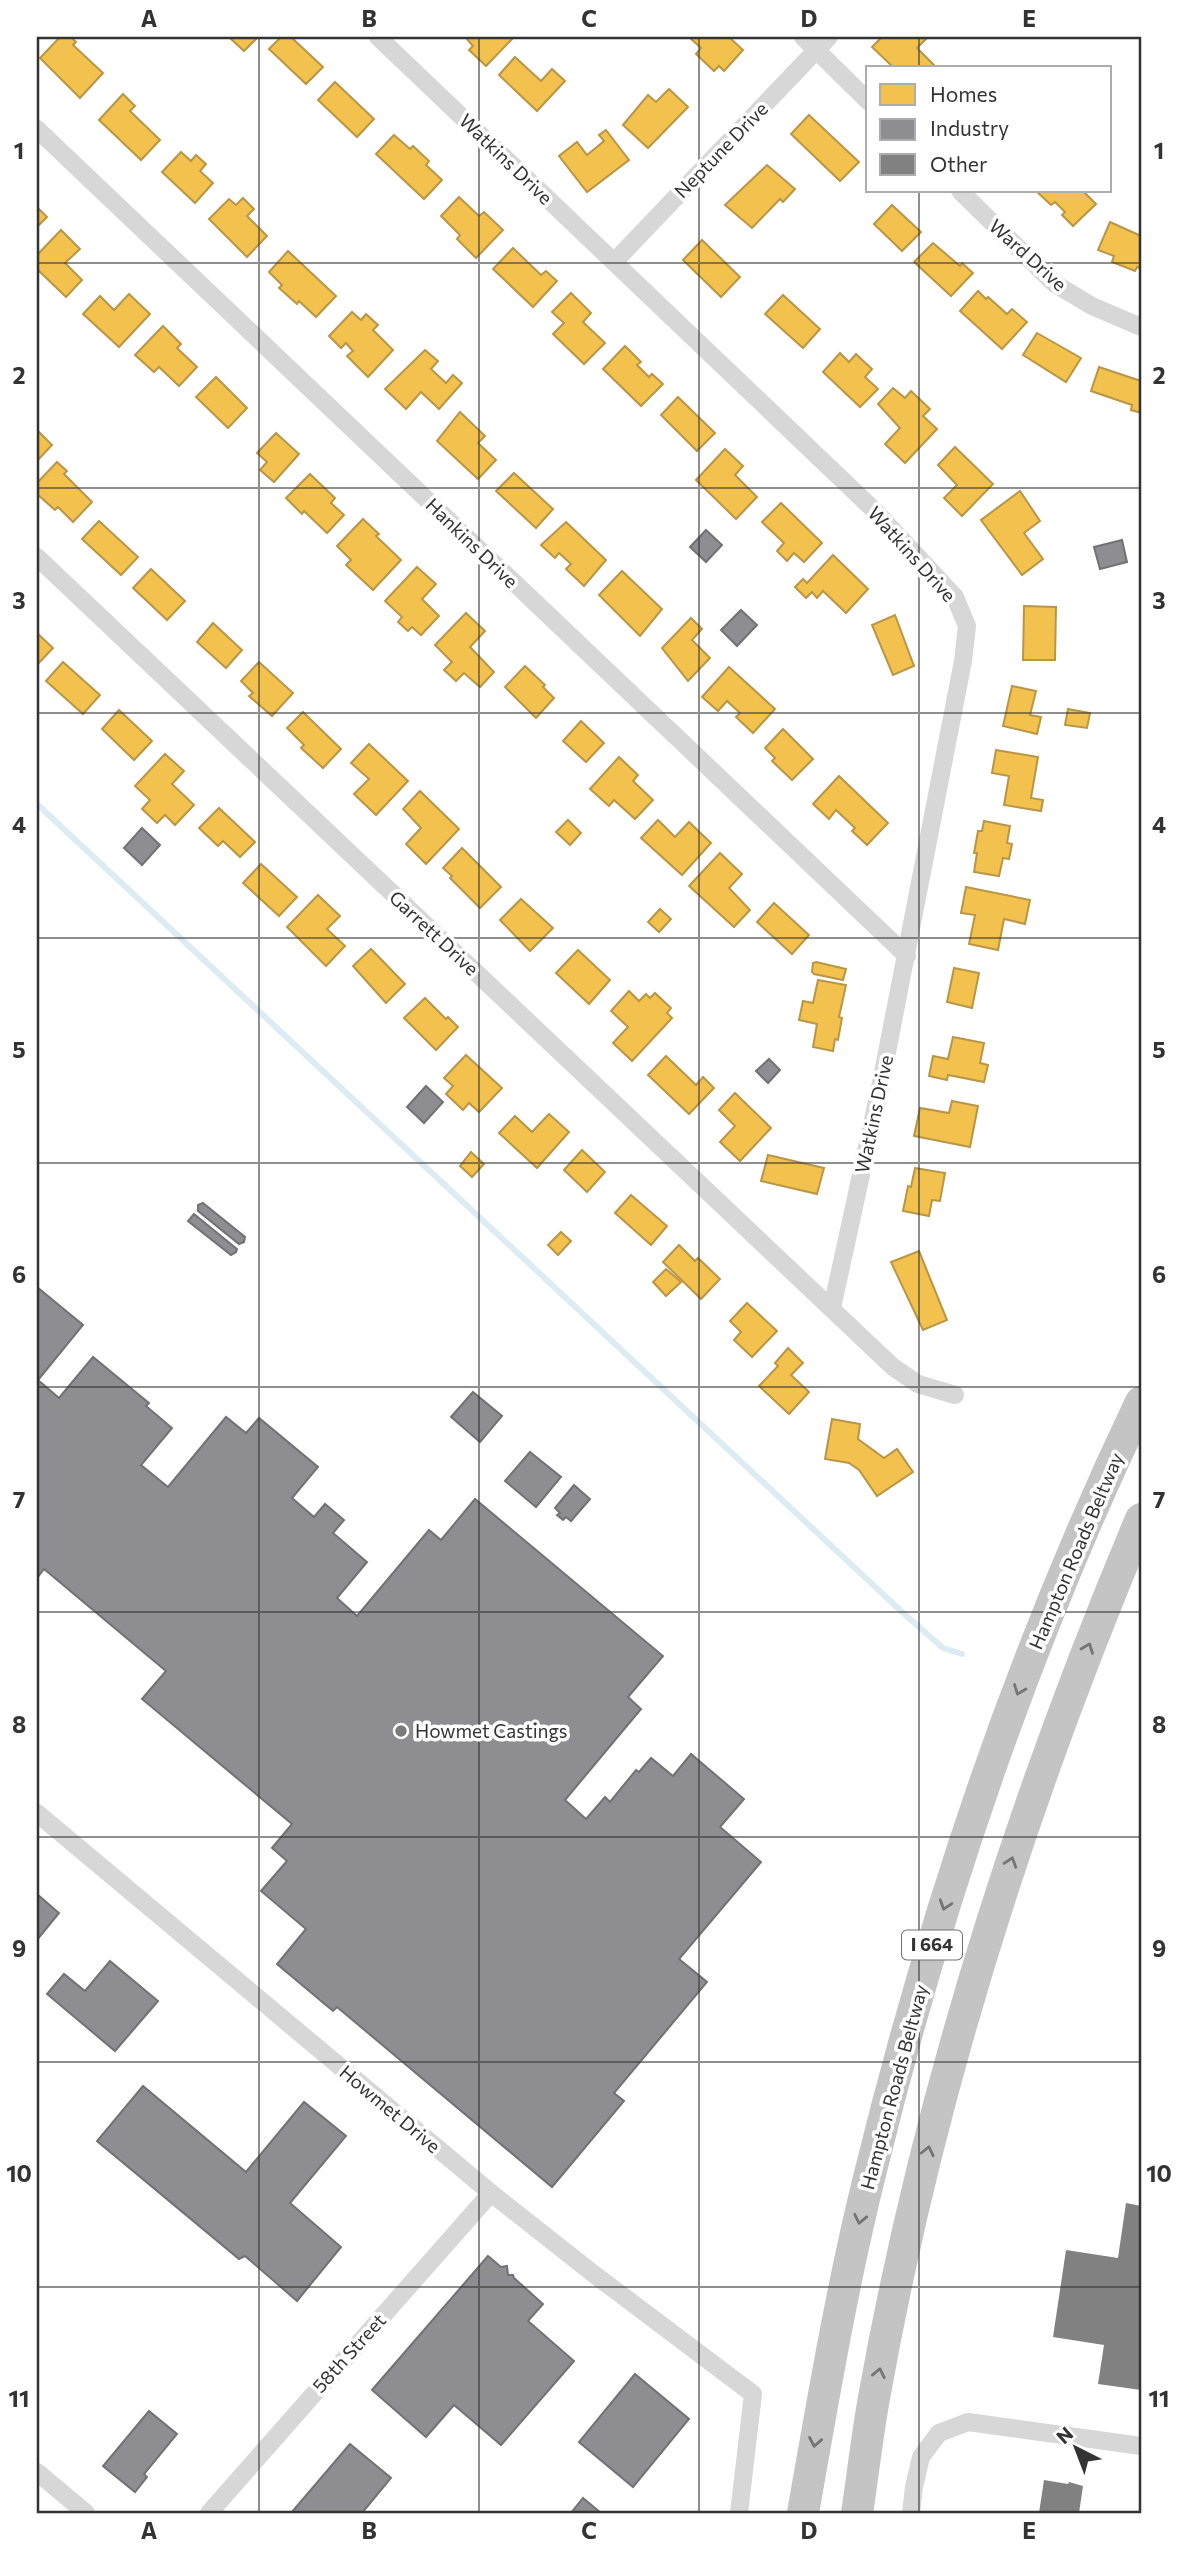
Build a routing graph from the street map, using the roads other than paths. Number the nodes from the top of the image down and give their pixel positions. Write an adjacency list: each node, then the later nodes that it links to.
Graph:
1 (378, 37): 7 (street, Watkins Drive)
2 (803, 37): 3 (street)
3 (823, 43): 4 (street); 7 (street, Neptune Drive)
4 (866, 98)
5 (37, 129): 10 (street, Hankins Drive)
6 (961, 192): 8 (street, Ward Drive)
7 (614, 262): 10 (street, Watkins Drive)
8 (1141, 327)
9 (37, 557): 11 (street, Garrett Drive)
10 (907, 956): 11 (street, Watkins Drive)
11 (832, 1308): 12 (street, Garrett Drive)
12 (955, 1395)
13 (1141, 1402): 22 (highway, Hampton Roads Beltway / I 664, one-way to 22)
14 (1141, 1518): 23 (highway, I 664, one-way to 14)
15 (37, 1813): 16 (street, Howmet Drive)
16 (491, 2193): 20 (street, 58th Street); 21 (street, Howmet Drive)
17 (1141, 2446): 24 (street)
18 (37, 2472): 19 (street)
19 (86, 2513)
20 (209, 2513)
21 (739, 2513)
22 (803, 2513)
23 (858, 2513)
24 (911, 2513)

